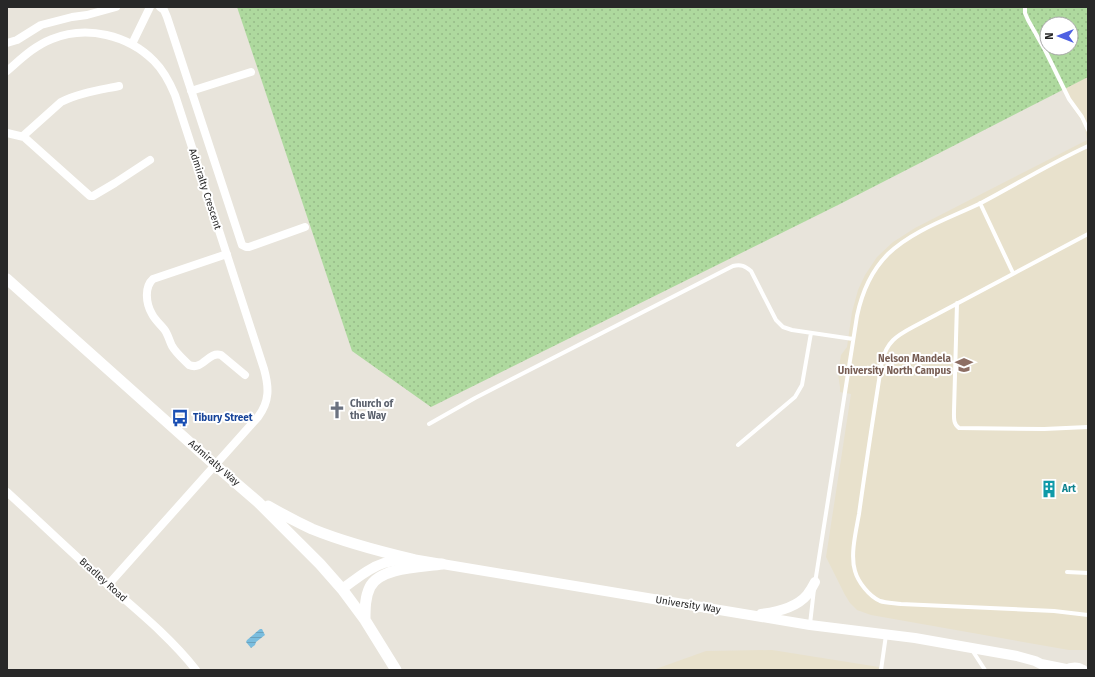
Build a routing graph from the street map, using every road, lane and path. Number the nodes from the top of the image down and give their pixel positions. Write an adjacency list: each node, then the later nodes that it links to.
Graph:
1 (116, 7): 5 (street)
2 (150, 7): 6 (street)
3 (160, 7): 10 (street)
4 (1025, 7): 11 (lane)
5 (7, 43)
6 (132, 44): 7 (street, Admiralty Crescent); 19 (street, Admiralty Crescent)
7 (7, 71)
8 (251, 72): 10 (street)
9 (119, 86): 13 (street)
10 (191, 91): 17 (street)
11 (1088, 130)
12 (7, 133): 13 (street)
13 (23, 136): 15 (street)
14 (1088, 146): 16 (lane)
15 (150, 160)
16 (980, 203): 20 (lane); 24 (lane)
17 (305, 226)
18 (1088, 234): 20 (lane)
19 (227, 254): 25 (street); 29 (street, Admiralty Crescent)
20 (1013, 273): 22 (lane)
21 (7, 278): 29 (main road, Admiralty Way)
22 (957, 303): 27 (lane); 40 (lane)
23 (811, 333): 24 (lane); 26 (lane); 28 (lane)
24 (853, 339): 36 (lane)
25 (245, 375)
26 (429, 424)
27 (1088, 427)
28 (738, 445)
29 (215, 465): 31 (main road, Admiralty Way); 37 (street)
30 (7, 492): 37 (street, Bradley Road)
31 (258, 502): 32 (main road); 38 (main road, Admiralty Way)
32 (412, 559): 33 (street, University Way); 38 (street, University Way)
33 (442, 564): 39 (street, University Way); 41 (main road)
34 (1067, 572): 35 (lane)
35 (1088, 573)
36 (815, 582): 39 (street); 42 (lane)
37 (108, 585): 46 (street, Bradley Road)
38 (342, 589): 41 (main road, Admiralty Way)
39 (749, 615): 42 (street, University Way)
40 (1088, 615)
41 (365, 620): 47 (main road, Admiralty Way)
42 (810, 625): 43 (street, University Way)
43 (886, 634): 44 (street, University Way); 48 (lane)
44 (971, 648): 45 (street, University Way); 49 (lane)
45 (1043, 667): 50 (street, University Way)
46 (196, 670)
47 (396, 670)
48 (881, 670)
49 (985, 670)
50 (1065, 670): 51 (street, University Way)
51 (1084, 670)

